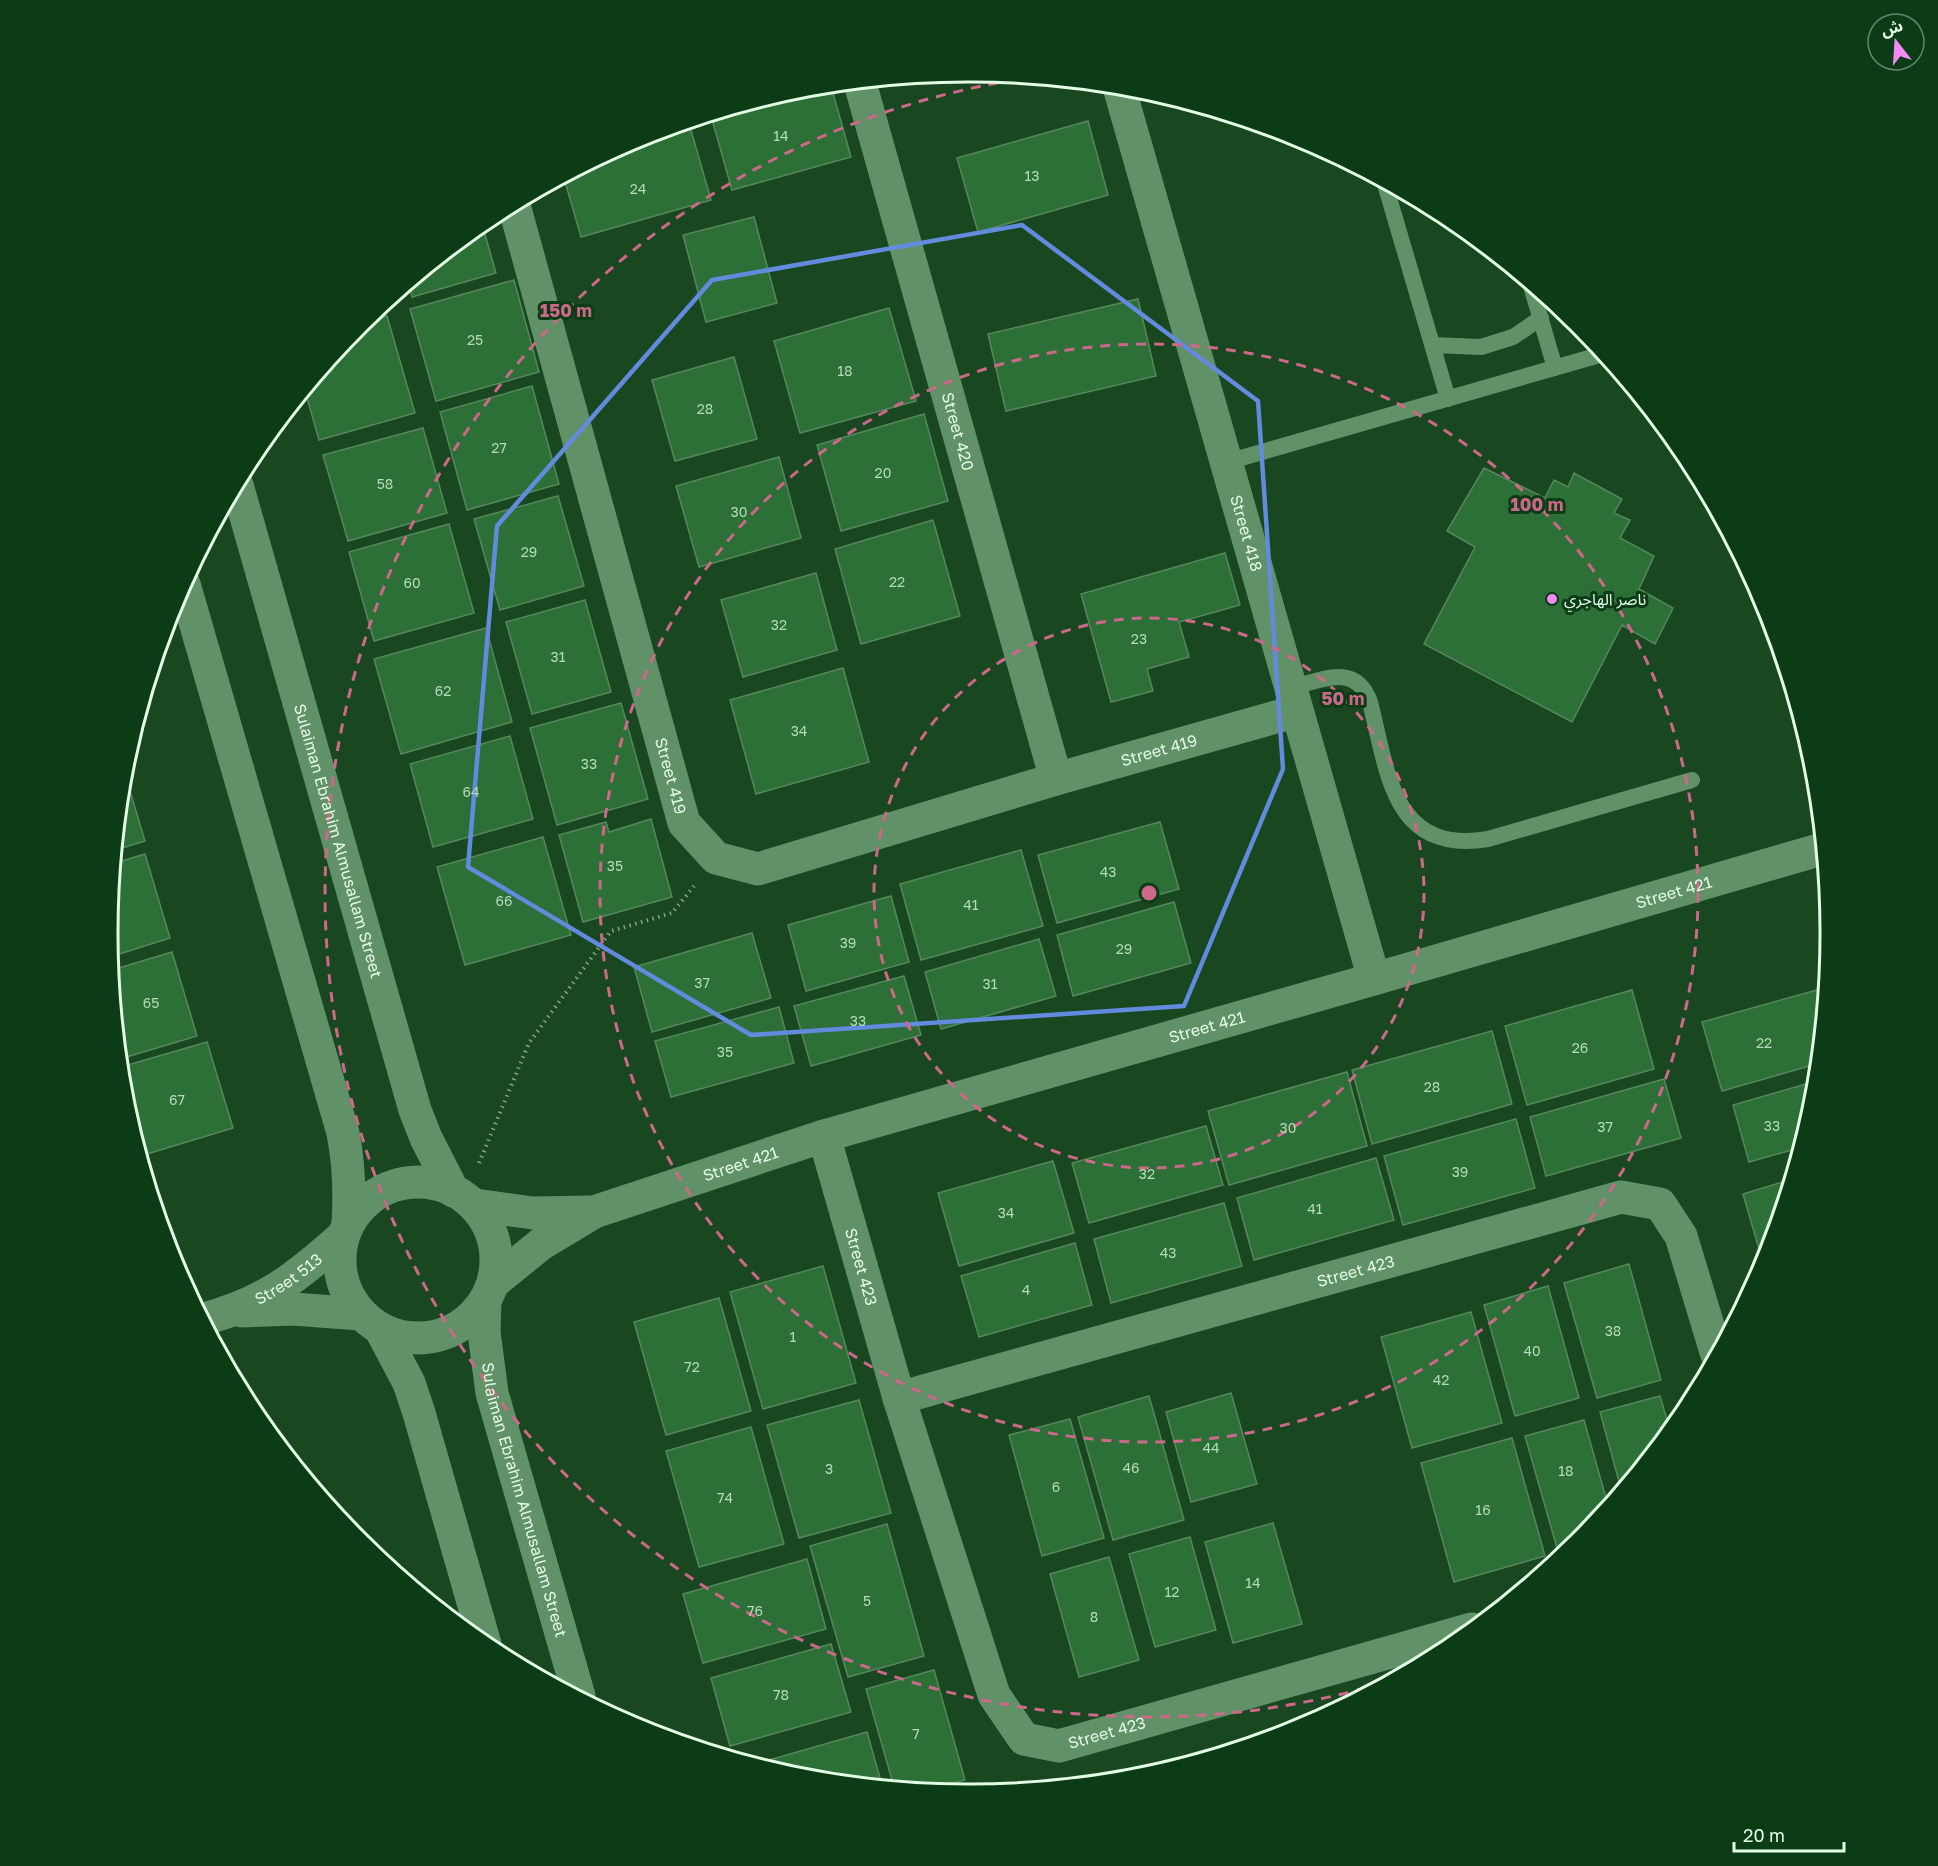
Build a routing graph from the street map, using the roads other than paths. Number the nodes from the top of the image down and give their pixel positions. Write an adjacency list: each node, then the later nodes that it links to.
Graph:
1 (862, 90): 15 (street, Street 420)
2 (1122, 97): 11 (street, Street 418)
3 (1387, 193): 7 (lane)
4 (516, 213): 15 (street, Street 419)
5 (1534, 298): 6 (lane)
6 (1540, 318): 7 (lane); 9 (lane)
7 (1432, 345): 10 (lane)
8 (1594, 357): 9 (lane)
9 (1555, 368): 10 (lane)
10 (1448, 399): 11 (lane)
11 (1227, 462): 14 (street, Street 418)
12 (240, 495): 20 (street, Sulaiman Ebrahim Almusallam Street)
13 (188, 597): 22 (street)
14 (1294, 699): 15 (street, Street 419); 16 (lane); 18 (street, Street 418)
15 (1056, 779)
16 (1692, 780)
17 (1815, 851): 18 (street, Street 421)
18 (1374, 980): 19 (street, Street 421)
19 (824, 1136): 21 (street, Street 421); 27 (street, Street 423)
20 (464, 1198): 21 (street, Street 421); 22 (street); 23 (street)
21 (594, 1212): 23 (street, Street 421)
22 (346, 1229): 24 (street, Street 513); 25 (street)
23 (489, 1292): 25 (street); 30 (street, Sulaiman Ebrahim Almusallam Street)
24 (216, 1316): 25 (street, Street 513)
25 (370, 1322): 28 (street)
26 (1714, 1344): 27 (street, Street 423)
27 (899, 1398): 29 (street, Street 423)
28 (481, 1629)
29 (1448, 1636)
30 (576, 1687)

